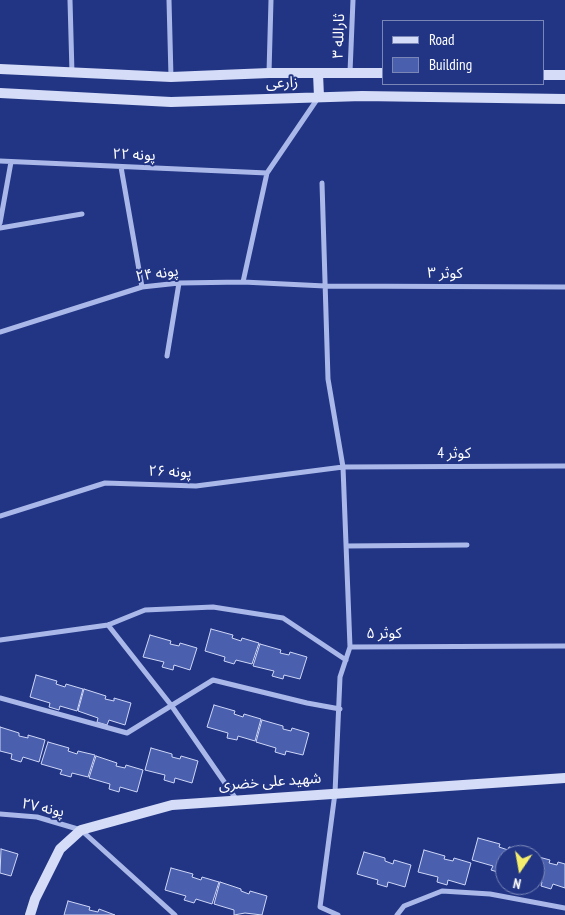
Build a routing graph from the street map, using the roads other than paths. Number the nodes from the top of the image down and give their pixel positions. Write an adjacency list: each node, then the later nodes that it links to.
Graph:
1 (70, 0): 8 (street)
2 (169, 0): 13 (street)
3 (271, 0): 9 (street)
4 (353, 0): 7 (street, ثارالله ۳)
5 (0, 69): 8 (main road, زارعی)
6 (318, 72): 7 (main road, زارعی); 9 (main road, زارعی); 15 (main road)
7 (350, 72): 10 (main road, زارعی)
8 (72, 73): 13 (main road, زارعی)
9 (269, 73): 13 (main road, زارعی)
10 (382, 73)
11 (545, 75): 12 (main road)
12 (565, 75)
13 (171, 78)
14 (0, 92): 15 (main road, زارعی)
15 (319, 98): 16 (main road, زارعی); 20 (street)
16 (565, 99)
17 (0, 161): 18 (street, پونه ۲۲)
18 (11, 162): 19 (street, پونه ۲۲); 23 (street)
19 (121, 167): 20 (street, پونه ۲۲); 28 (street)
20 (267, 173): 25 (street)
21 (322, 183): 27 (street)
22 (82, 214): 24 (street)
23 (0, 223)
24 (0, 228)
25 (242, 282): 26 (street, پونه ۲۴); 27 (street, پونه ۲۴)
26 (179, 283): 28 (street, پونه ۲۴); 31 (street)
27 (324, 286): 29 (street, کوثر ۳); 33 (street)
28 (142, 287): 30 (street, پونه ۲۴)
29 (565, 287)
30 (0, 332)
31 (167, 356)
32 (565, 466): 33 (street, کوثر 4)
33 (343, 467): 34 (street, پونه ۲۶); 36 (street)
34 (0, 516)
35 (467, 545): 36 (street)
36 (346, 546): 40 (street)
37 (108, 625): 38 (street); 41 (street); 43 (street)
38 (0, 640)
39 (565, 646): 40 (street, کوثر ۵)
40 (350, 647): 41 (street, کوثر ۵)
41 (346, 660): 44 (street, کوثر ۵)
42 (0, 698): 43 (street)
43 (171, 704): 44 (street); 47 (street)
44 (340, 708): 46 (street, کوثر ۵)
45 (565, 778): 46 (main road, شهید علی خضری)
46 (335, 793): 47 (main road, شهید علی خضری); 53 (street, کوثر ۵)
47 (236, 799): 49 (main road, شهید علی خضری)
48 (0, 814): 49 (street, پونه ۲۷)
49 (81, 830): 51 (main road, شهید علی خضری); 52 (street)
50 (565, 908): 54 (street)
51 (30, 915)
52 (175, 915)
53 (338, 915)
54 (397, 915)

